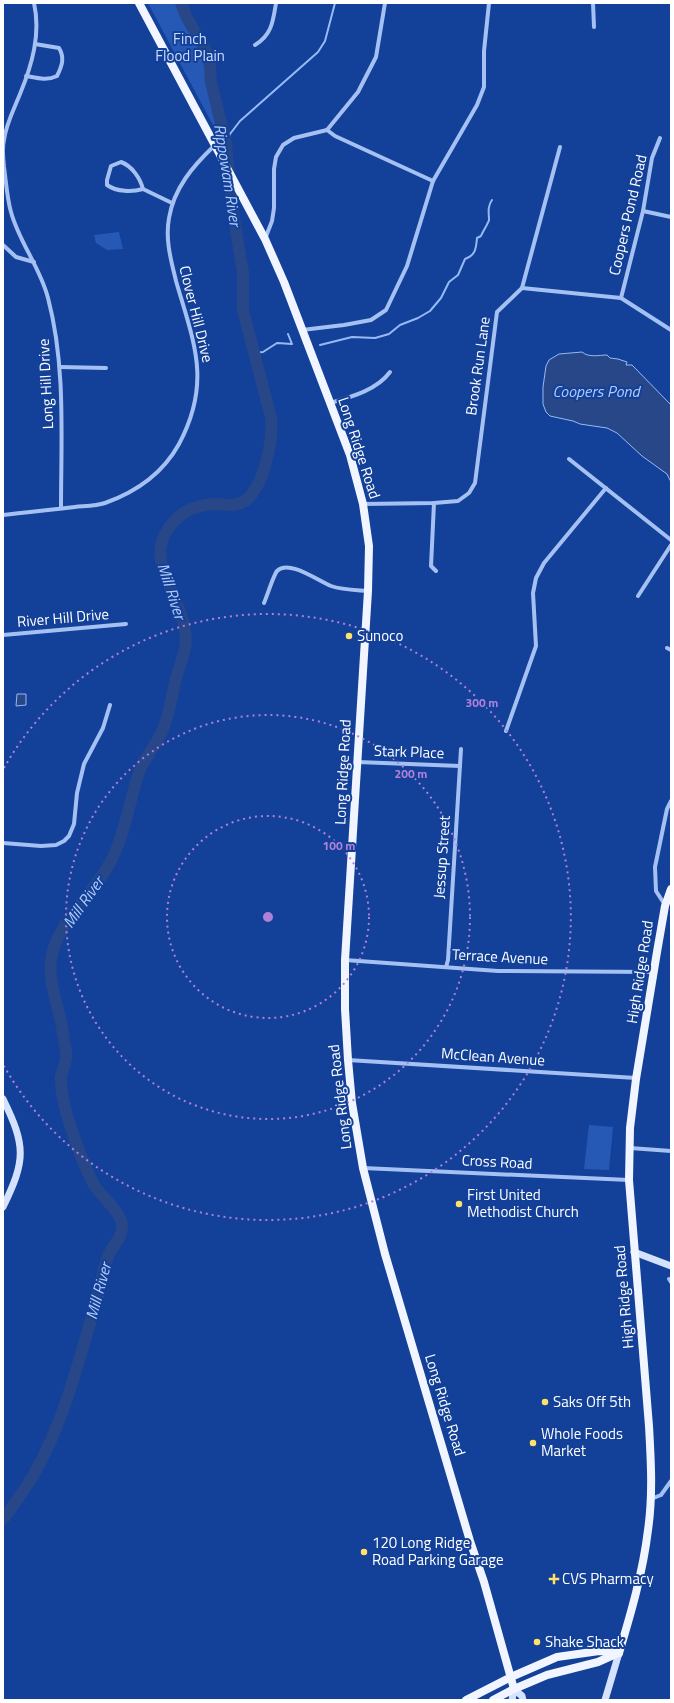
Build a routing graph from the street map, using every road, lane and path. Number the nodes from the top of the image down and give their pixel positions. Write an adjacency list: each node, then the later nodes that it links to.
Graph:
1 (34, 3): 9 (street, Long Hill Drive)
2 (139, 3): 15 (main road, Long Ridge Road)
3 (276, 3): 10 (street)
4 (378, 3): 7 (street)
5 (489, 3): 17 (street)
6 (593, 3): 8 (street)
7 (385, 4): 12 (street)
8 (594, 27)
9 (35, 44): 11 (street, Long Hill Drive); 11 (street)
10 (256, 45)
11 (26, 76): 14 (street, Long Hill Drive)
12 (327, 130): 17 (street); 22 (street)
13 (660, 138): 20 (street, Coopers Pond Road)
14 (3, 142): 24 (street, Long Hill Drive)
15 (214, 146): 19 (street, Clover Hill Drive); 22 (main road, Long Ridge Road)
16 (560, 147): 25 (street)
17 (433, 181): 27 (street)
18 (144, 189): 18 (street); 19 (street)
19 (172, 203): 37 (street, Clover Hill Drive)
20 (643, 211): 21 (street); 26 (street, Coopers Pond Road)
21 (671, 217)
22 (265, 239): 27 (main road, Long Ridge Road)
23 (3, 245): 24 (street)
24 (34, 262): 29 (street, Long Hill Drive)
25 (522, 288): 26 (street); 35 (street, Brook Run Lane)
26 (621, 298): 28 (street)
27 (302, 330): 32 (main road, Long Ridge Road)
28 (671, 330)
29 (60, 367): 30 (street); 37 (street, Long Hill Drive)
30 (106, 368)
31 (390, 372): 32 (street)
32 (330, 404): 36 (main road, Long Ridge Road)
33 (569, 459): 34 (street)
34 (606, 488): 39 (street); 48 (street)
35 (434, 503): 36 (street, Brook Run Lane); 41 (street)
36 (363, 504): 42 (main road, Long Ridge Road)
37 (61, 508): 38 (street, Clover Hill Drive)
38 (3, 515)
39 (671, 540)
40 (671, 545): 43 (street)
41 (436, 571)
42 (368, 591): 44 (street); 50 (main road, Long Ridge Road)
43 (638, 596)
44 (264, 603)
45 (126, 624): 46 (street, River Hill Drive)
46 (3, 635)
47 (110, 705): 53 (street)
48 (506, 731)
49 (460, 749): 51 (street, Jessup Street)
50 (357, 762): 51 (street, Stark Place); 56 (main road, Long Ridge Road)
51 (460, 766): 57 (street, Jessup Street)
52 (671, 801): 55 (street)
53 (3, 842)
54 (671, 889): 55 (main road, High Ridge Road)
55 (665, 906): 58 (main road, High Ridge Road)
56 (345, 960): 57 (street, Terrace Avenue); 59 (main road, Long Ridge Road)
57 (446, 967): 58 (street, Terrace Avenue)
58 (654, 972): 60 (main road, High Ridge Road)
59 (348, 1060): 60 (street, McClean Avenue); 64 (main road, Long Ridge Road)
60 (636, 1078): 62 (main road, High Ridge Road)
61 (3, 1099): 66 (main road)
62 (630, 1148): 63 (street); 65 (main road, High Ridge Road)
63 (671, 1150)
64 (363, 1168): 65 (street, Cross Road); 72 (main road, Long Ridge Road)
65 (629, 1180): 67 (main road, High Ridge Road)
66 (3, 1207)
67 (634, 1252): 68 (main road); 70 (main road, High Ridge Road)
68 (671, 1266)
69 (671, 1481): 70 (street)
70 (651, 1499): 71 (main road, High Ridge Road)
71 (618, 1653): 72 (main road); 73 (main road); 78 (main road, High Ridge Road)
72 (511, 1677): 73 (main road, Long Ridge Road); 74 (main road)
73 (514, 1689): 75 (main road); 76 (main road, Long Ridge Road); 77 (main road, Long Ridge Road)
74 (466, 1700)
75 (493, 1700)
76 (512, 1700)
77 (523, 1700)
78 (605, 1700)

